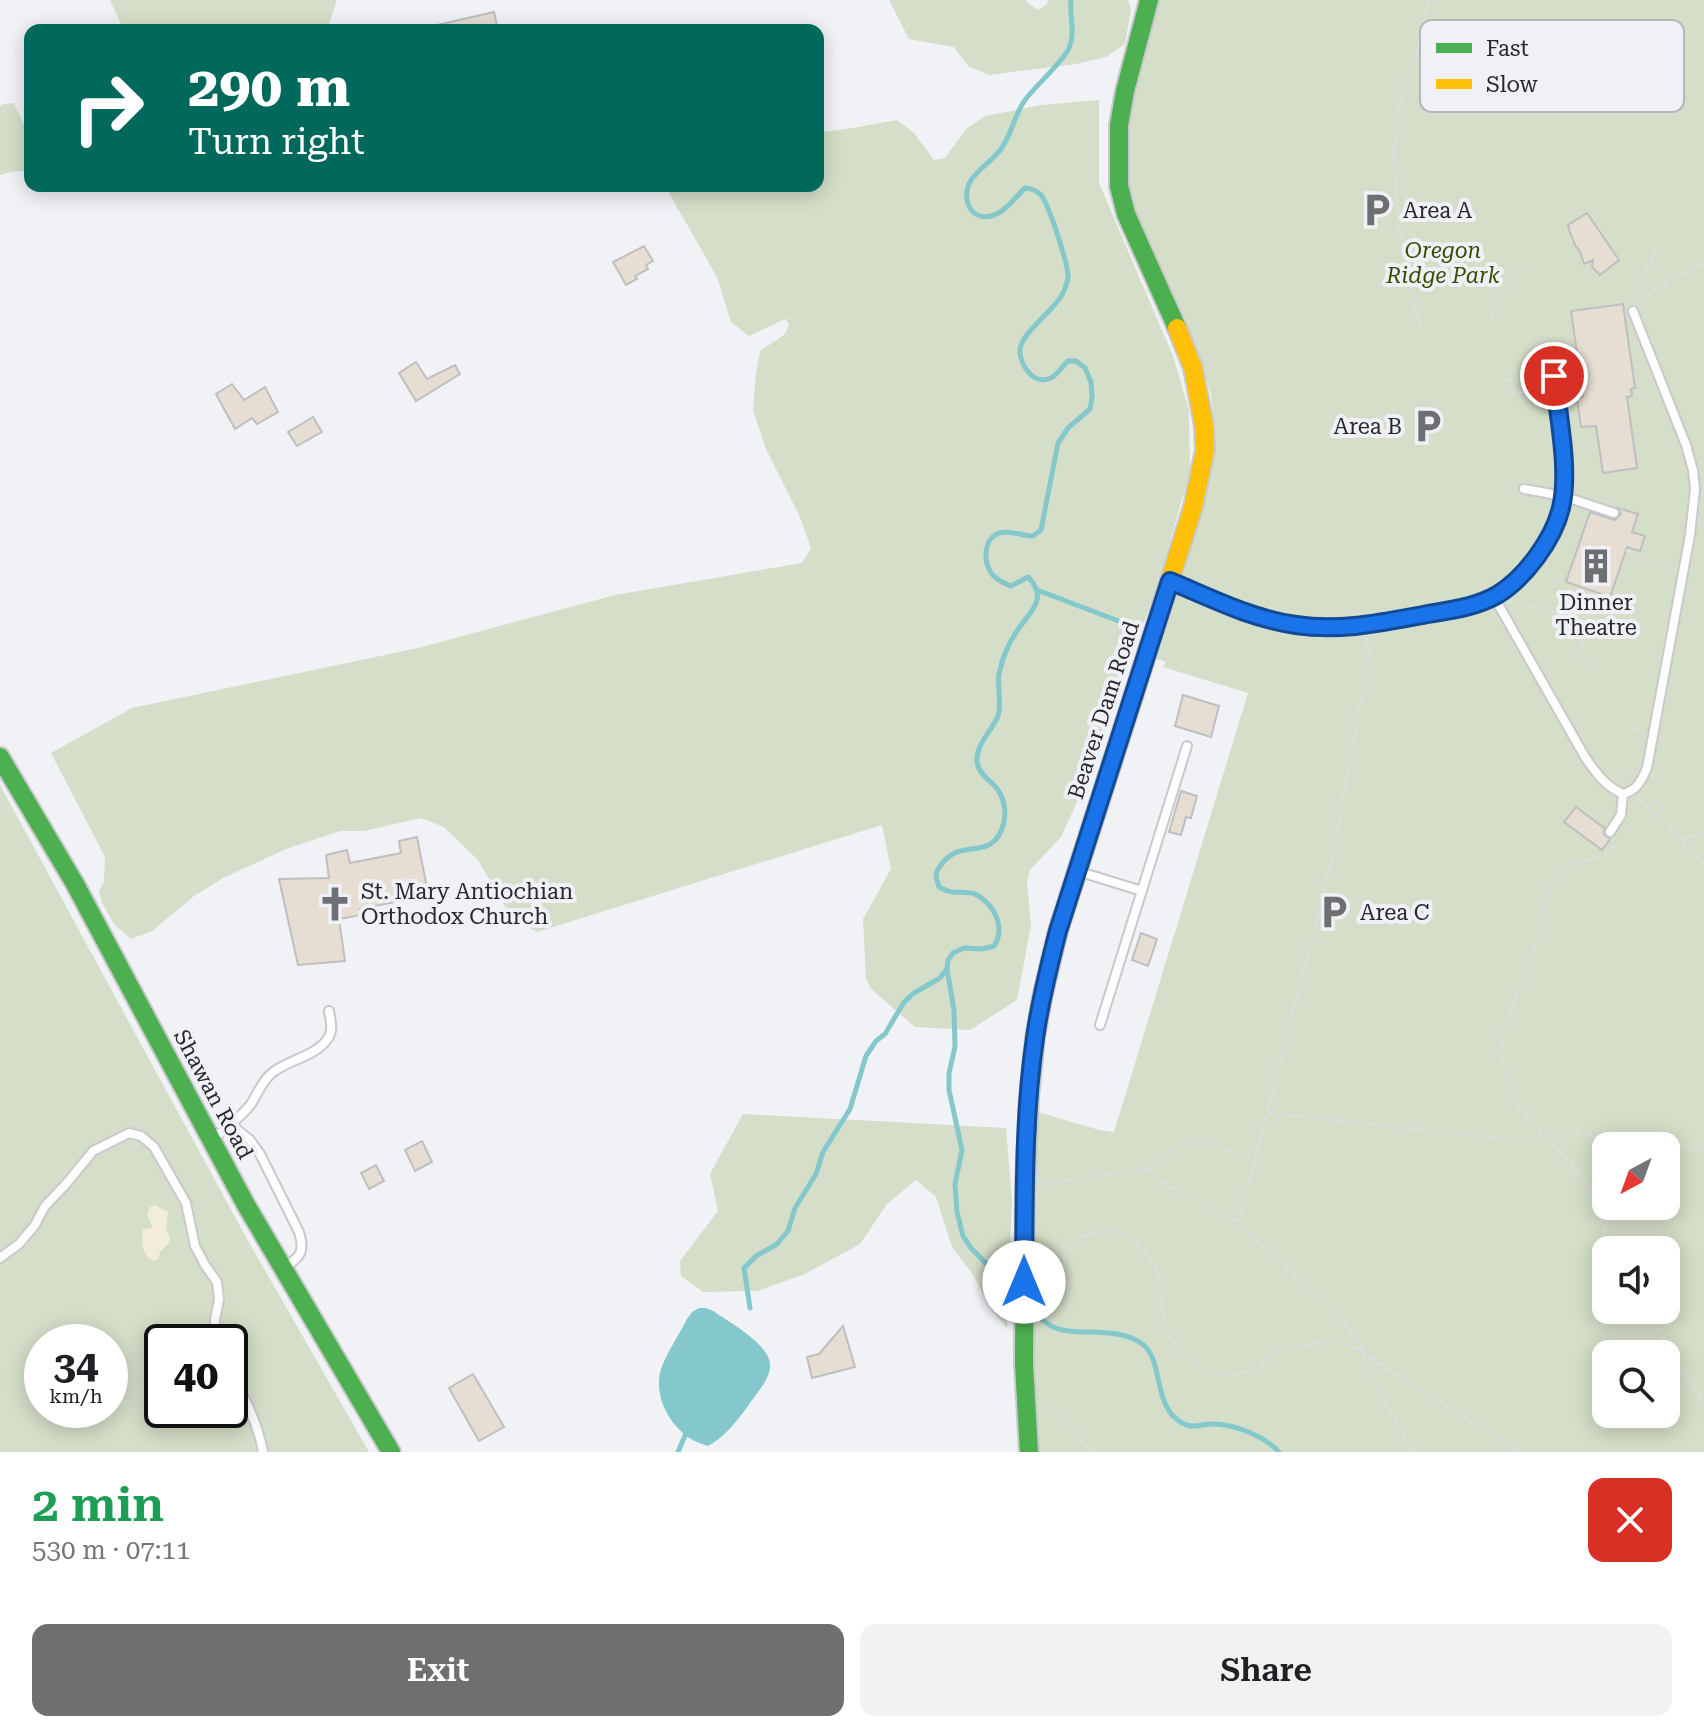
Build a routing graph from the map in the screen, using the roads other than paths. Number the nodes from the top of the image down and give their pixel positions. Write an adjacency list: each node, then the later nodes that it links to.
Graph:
1 (1149, 0): 7 (street, Beaver Dam Road)
2 (1633, 311): 11 (lane)
3 (1554, 376): 5 (lane)
4 (1524, 489): 5 (lane)
5 (1563, 496): 6 (lane); 8 (lane)
6 (1614, 513)
7 (1170, 581): 8 (lane); 13 (street, Beaver Dam Road)
8 (1494, 597): 11 (lane)
9 (1187, 746): 14 (lane)
10 (0, 757): 18 (street, Shawan Road)
11 (1627, 793): 12 (lane)
12 (1612, 828)
13 (1077, 871): 14 (lane); 25 (street, Beaver Dam Road)
14 (1142, 891): 16 (lane)
15 (329, 1011): 17 (lane)
16 (1100, 1025)
17 (231, 1125): 18 (lane); 20 (lane)
18 (211, 1141): 20 (street, Shawan Road)
19 (0, 1258): 21 (lane)
20 (283, 1268): 24 (street, Shawan Road)
21 (215, 1324)
22 (248, 1406): 23 (lane)
23 (263, 1452)
24 (391, 1452)
25 (1029, 1452)

